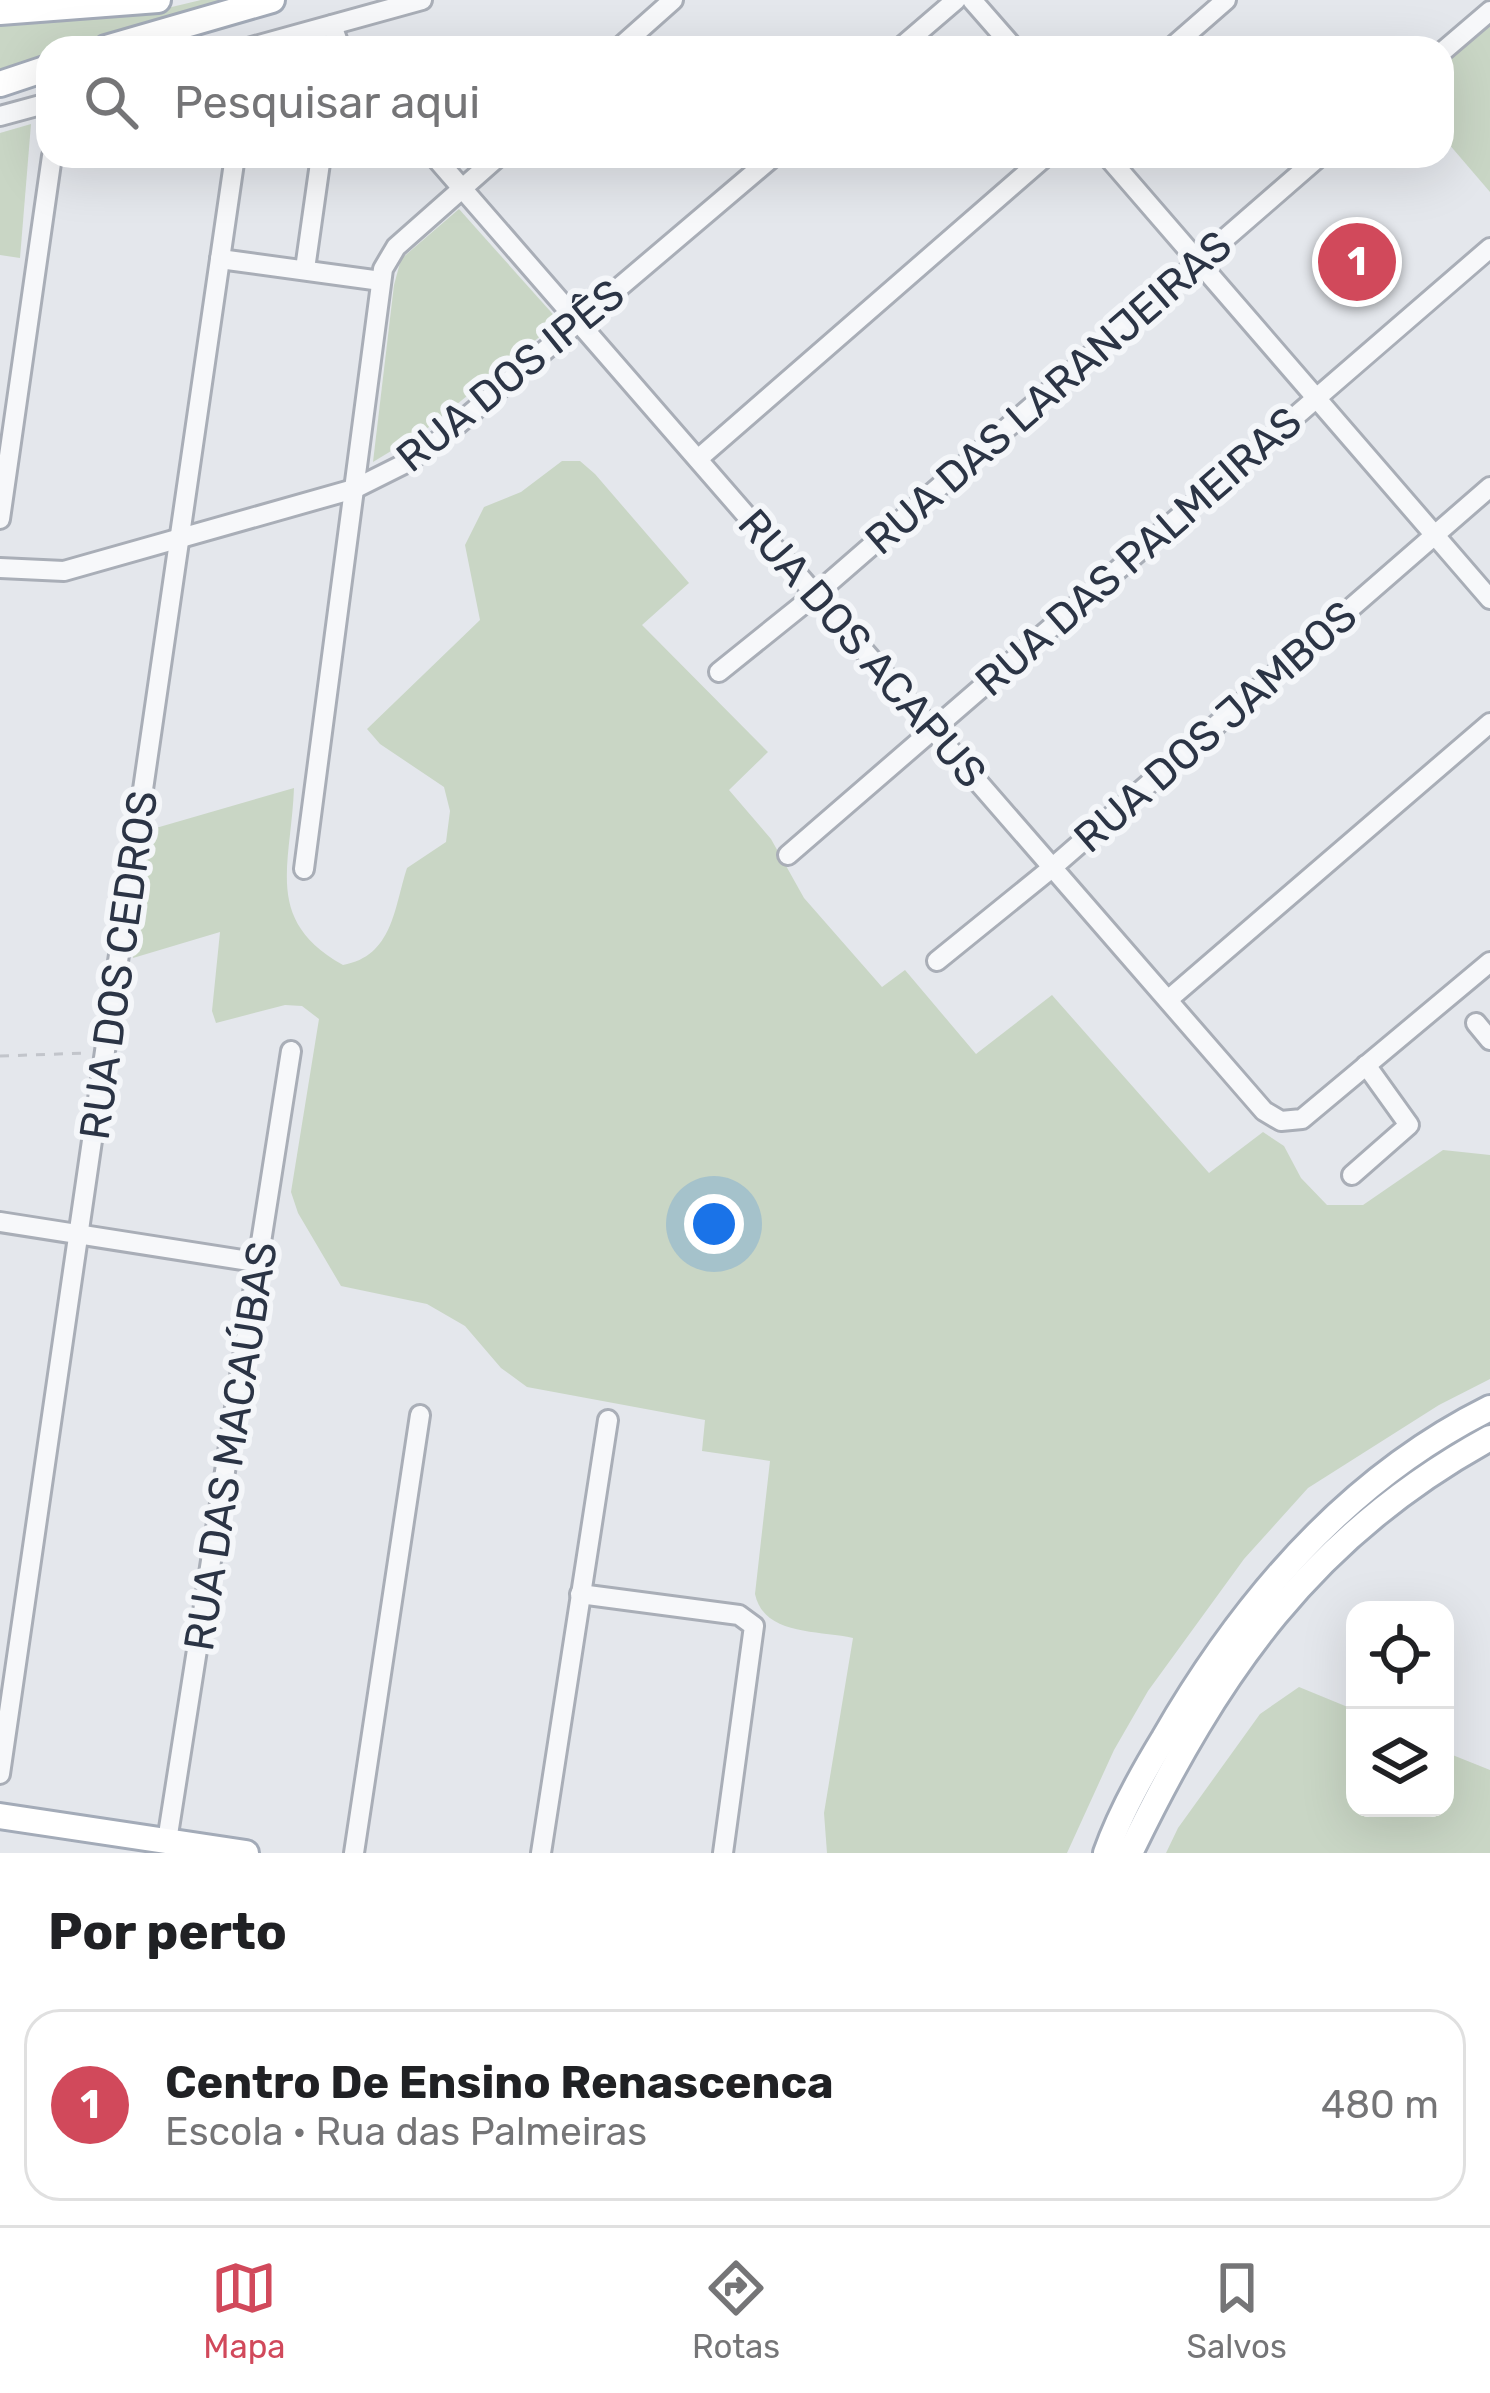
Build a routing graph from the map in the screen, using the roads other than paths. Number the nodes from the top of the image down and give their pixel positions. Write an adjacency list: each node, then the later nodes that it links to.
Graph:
1 (158, 0): 9 (main road)
2 (272, 0): 10 (main road)
3 (422, 0): 11 (street)
4 (673, 0): 12 (street)
5 (956, 0): 13 (street)
6 (972, 0): 14 (street)
7 (1226, 0): 15 (street)
8 (1490, 11): 16 (street)
9 (0, 12)
10 (148, 36)
11 (346, 36)
12 (633, 36)
13 (914, 36)
14 (1004, 36)
15 (1185, 36)
16 (1454, 42)
17 (36, 72): 18 (main road)
18 (0, 84)
19 (36, 106): 20 (street)
20 (0, 116)
21 (50, 168): 41 (street)
22 (233, 168): 32 (street, RUA DOS CEDROS)
23 (319, 168): 34 (street)
24 (445, 168): 30 (street, RUA DOS ACAPUS)
25 (486, 168): 30 (street)
26 (760, 168): 36 (street, RUA DOS IPÊS)
27 (1032, 168): 38 (street)
28 (1117, 168): 33 (street)
29 (1306, 168): 33 (street, RUA DAS LARANJEIRAS)
30 (463, 188): 35 (street); 36 (street, RUA DOS ACAPUS)
31 (1490, 248): 37 (street, RUA DAS PALMEIRAS)
32 (220, 259): 34 (street); 43 (street, RUA DOS CEDROS)
33 (1197, 261): 37 (street); 45 (street, RUA DAS LARANJEIRAS)
34 (305, 269): 35 (street)
35 (381, 281): 40 (street)
36 (579, 323): 38 (street, RUA DOS ACAPUS); 40 (street, RUA DOS IPÊS)
37 (1315, 397): 42 (street); 49 (street, RUA DAS PALMEIRAS)
38 (698, 459): 45 (street, RUA DOS ACAPUS)
39 (1490, 487): 42 (street, RUA DOS JAMBOS)
40 (354, 489): 43 (street, RUA DOS IPÊS); 52 (street)
41 (0, 518)
42 (1434, 535): 46 (street); 51 (street, RUA DOS JAMBOS)
43 (180, 539): 44 (street, RUA DOS IPÊS); 62 (street, RUA DOS CEDROS)
44 (0, 568)
45 (816, 594): 47 (street, RUA DAS LARANJEIRAS); 49 (street, RUA DOS ACAPUS)
46 (1490, 599)
47 (719, 672)
48 (1490, 723): 55 (street)
49 (934, 730): 50 (street, RUA DAS PALMEIRAS); 51 (street, RUA DOS ACAPUS)
50 (788, 855)
51 (1053, 867): 53 (street, RUA DOS JAMBOS); 55 (street, RUA DOS ACAPUS)
52 (304, 869)
53 (937, 961)
54 (1490, 962): 59 (street)
55 (1168, 999): 59 (street, RUA DOS ACAPUS)
56 (1476, 1023): 57 (street)
57 (1490, 1040)
58 (291, 1051): 63 (street, RUA DAS MACAÚBAS)
59 (1366, 1065): 60 (street)
60 (1352, 1175)
61 (0, 1222): 62 (street)
62 (79, 1234): 63 (street); 69 (street, RUA DOS CEDROS)
63 (261, 1263): 71 (street, RUA DAS MACAÚBAS)
64 (1490, 1408): 76 (main road)
65 (420, 1415): 73 (street)
66 (608, 1420): 68 (street)
67 (1490, 1438): 77 (main road)
68 (580, 1594): 74 (street); 75 (street)
69 (0, 1774)
70 (0, 1816): 71 (main road)
71 (167, 1841): 72 (main road)
72 (246, 1853)
73 (354, 1853)
74 (541, 1853)
75 (723, 1853)
76 (1106, 1853)
77 (1130, 1853)

